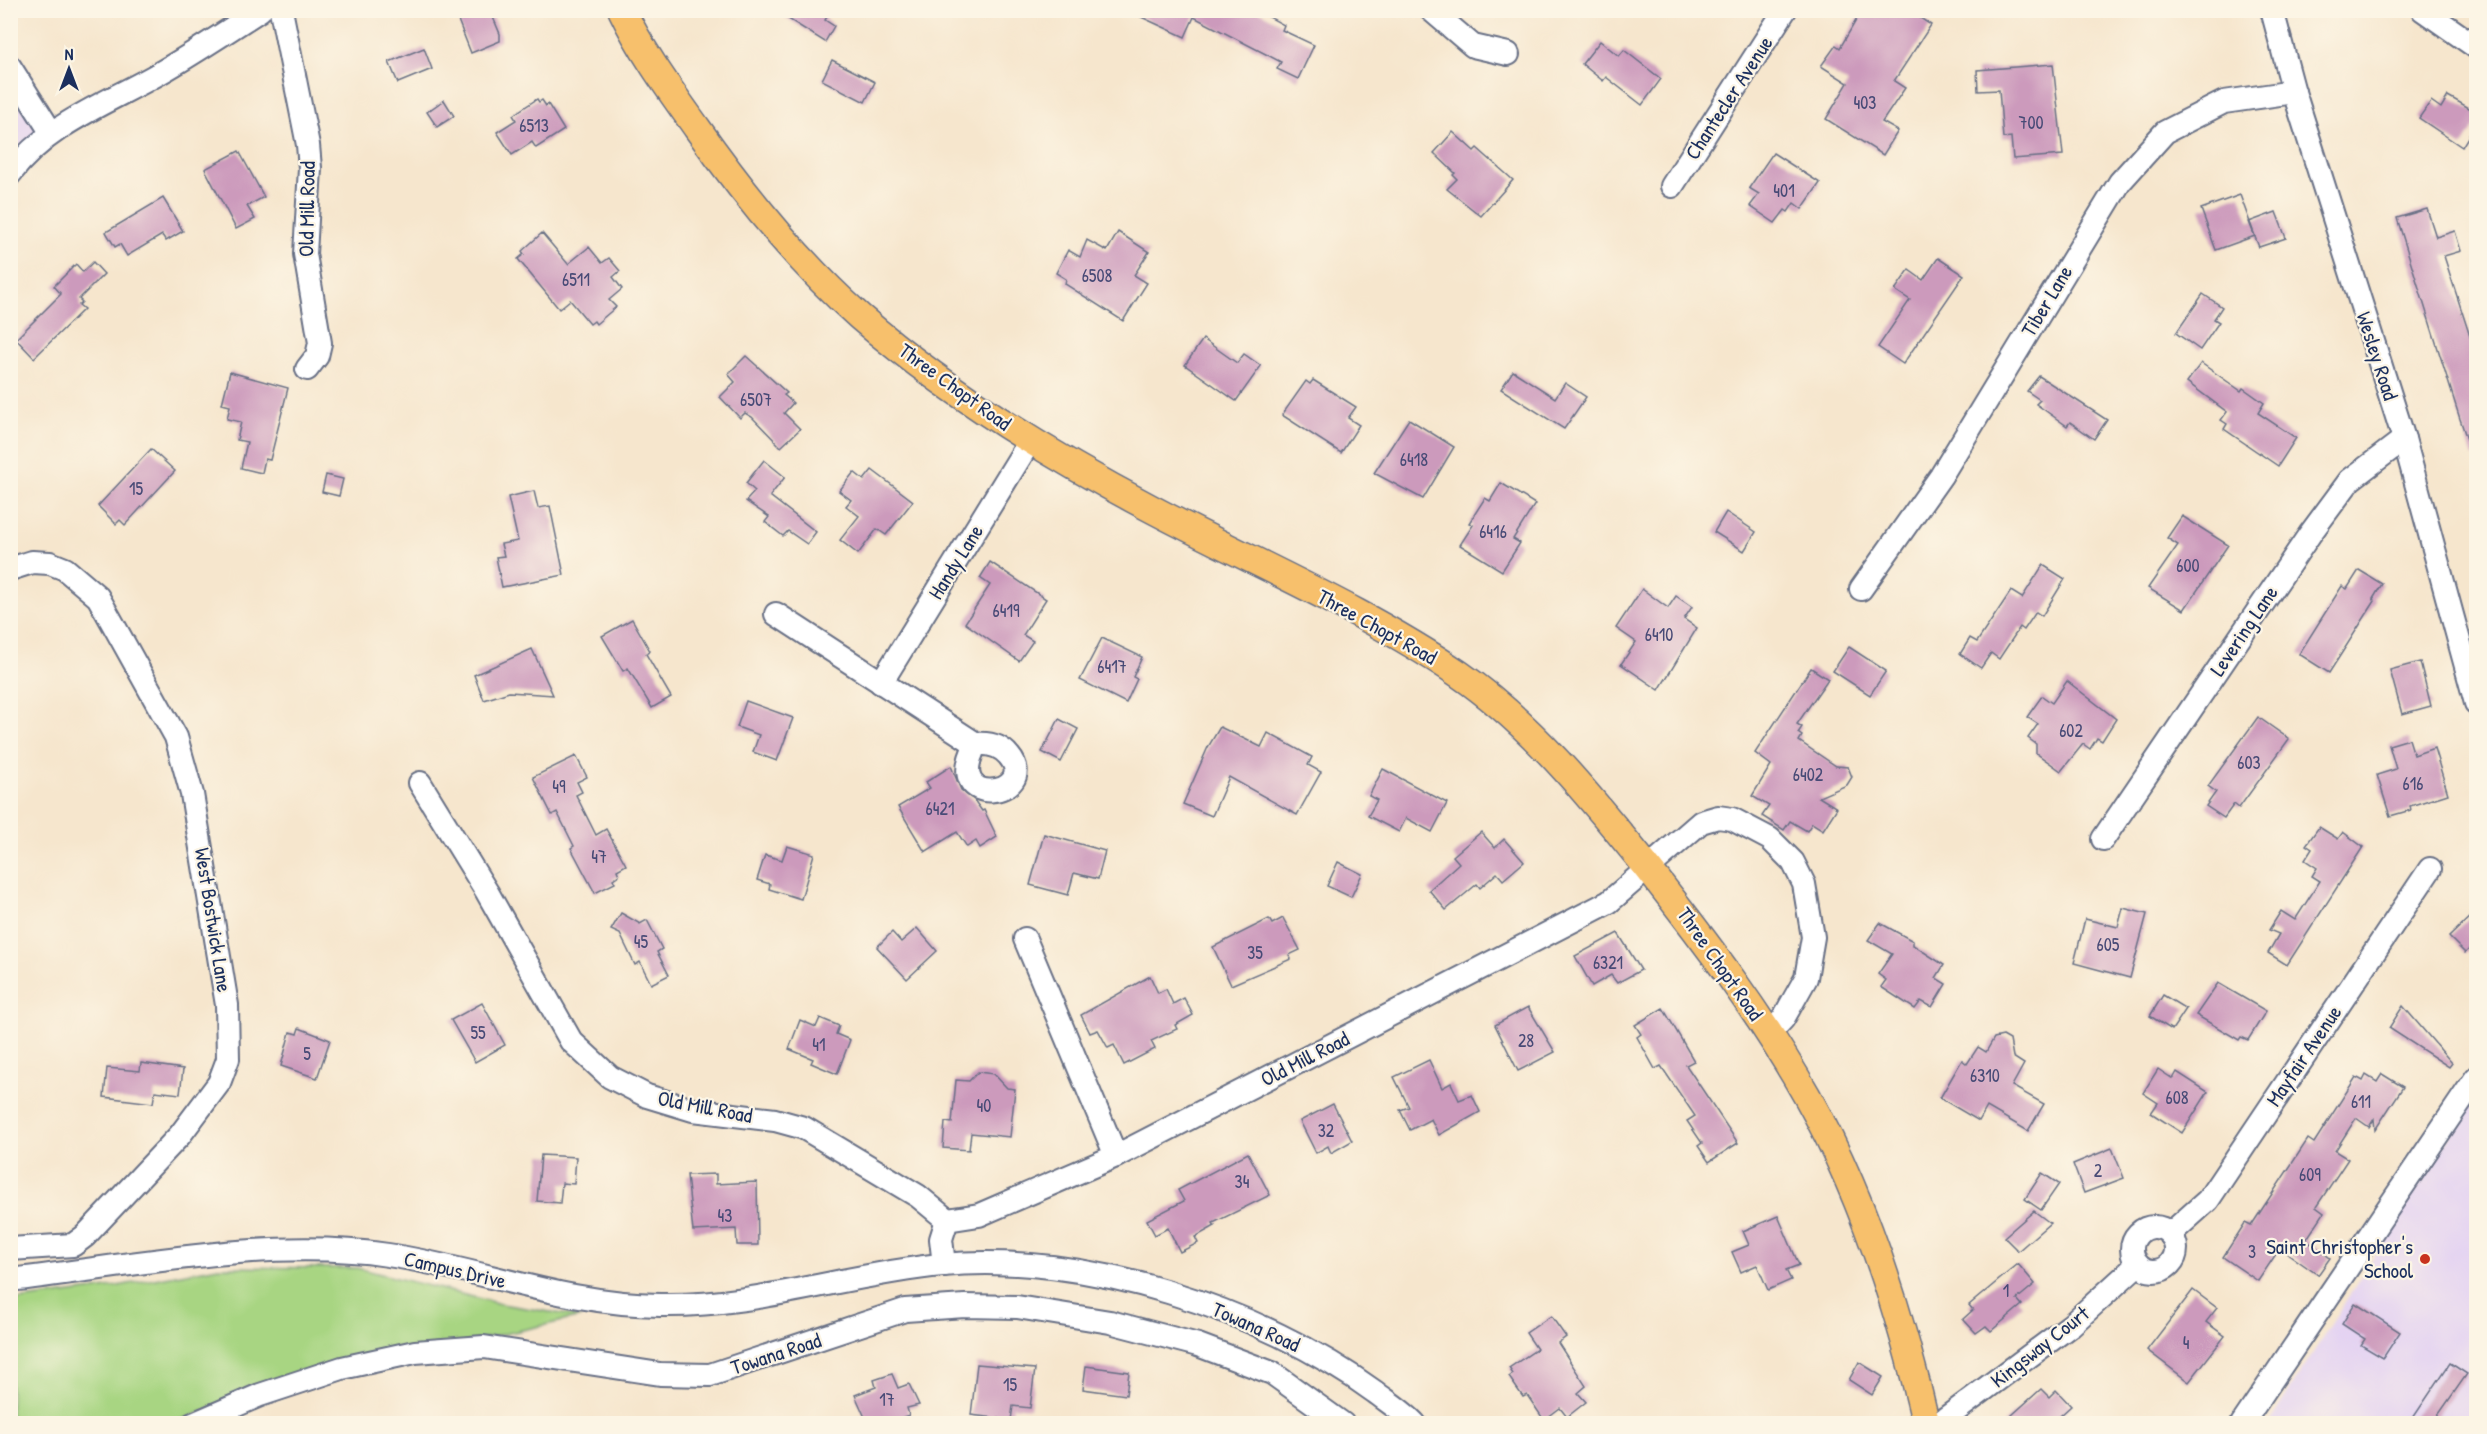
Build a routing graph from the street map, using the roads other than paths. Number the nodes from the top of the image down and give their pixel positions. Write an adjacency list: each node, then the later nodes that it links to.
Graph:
1 (260, 10): 12 (street)
2 (281, 10): 15 (street, Old Mill Road)
3 (622, 10): 17 (main road, Three Chopt Road)
4 (1431, 10): 9 (street)
5 (1785, 10): 14 (street, Chantecler Avenue)
6 (2272, 10): 11 (street, Wesley Road)
7 (2422, 10): 8 (street)
8 (2476, 47)
9 (1508, 54)
10 (10, 67): 12 (street)
11 (2294, 92): 16 (street, Wesley Road); 19 (street, Tiber Lane)
12 (51, 132): 13 (street)
13 (10, 174)
14 (1672, 186)
15 (307, 369)
16 (2404, 439): 22 (street, Wesley Road); 25 (street, Levering Lane)
17 (1030, 441): 21 (street, Handy Lane); 26 (main road, Three Chopt Road)
18 (10, 569): 34 (street, West Bostwick Lane)
19 (1861, 589)
20 (776, 614): 21 (street)
21 (881, 683): 23 (street)
22 (2476, 703)
23 (976, 744)
24 (420, 783): 32 (street, Old Mill Road)
25 (2103, 839)
26 (1648, 869): 29 (main road, Three Chopt Road); 29 (street, Old Mill Road); 31 (street, Old Mill Road)
27 (2430, 869): 33 (street, Mayfair Avenue)
28 (1025, 939): 31 (street)
29 (1769, 1034): 45 (main road, Three Chopt Road)
30 (2476, 1078): 47 (street)
31 (1116, 1156): 32 (street, Old Mill Road)
32 (947, 1220): 37 (street)
33 (2170, 1234): 36 (street); 36 (street)
34 (73, 1245): 35 (street); 39 (street, West Bostwick Lane)
35 (10, 1249)
36 (2138, 1264): 46 (street, Kingsway Court)
37 (944, 1265): 38 (street, Towana Road); 44 (street, Towana Road)
38 (898, 1272): 39 (street, Campus Drive); 41 (street)
39 (51, 1275): 40 (street, Campus Drive)
40 (10, 1280)
41 (905, 1310): 42 (street, Towana Road); 43 (street, Towana Road)
42 (193, 1424)
43 (1343, 1424)
44 (1415, 1424)
45 (1926, 1424)
46 (1938, 1424)
47 (2242, 1424)

